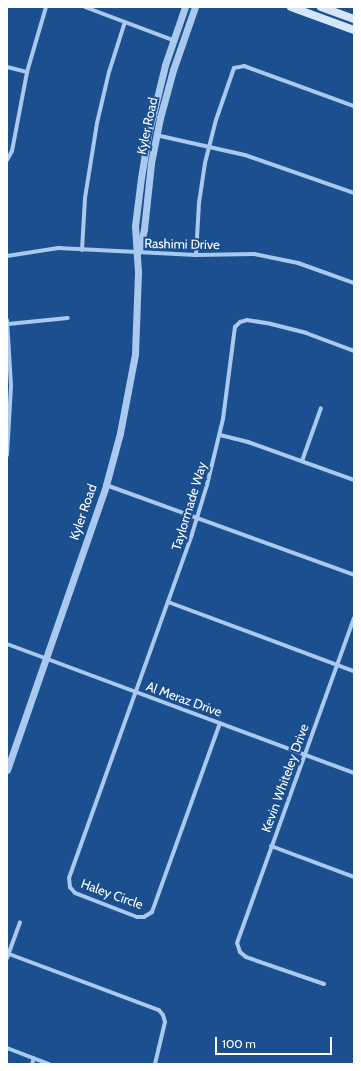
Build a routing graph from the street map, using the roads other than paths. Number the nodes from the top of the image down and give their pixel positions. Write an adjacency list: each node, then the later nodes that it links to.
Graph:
1 (46, 7): 12 (street)
2 (85, 7): 8 (street)
3 (185, 7): 10 (street, Kyler Road)
4 (195, 7): 14 (street, Kyler Road)
5 (291, 7): 9 (main road)
6 (321, 7): 7 (main road)
7 (354, 19)
8 (125, 22): 10 (street); 18 (street)
9 (354, 30)
10 (173, 40): 19 (street, Kyler Road)
11 (7, 67): 12 (street)
12 (27, 72): 16 (street)
13 (354, 106): 15 (street)
14 (156, 135): 15 (street); 19 (street, Kyler Road)
15 (209, 146): 17 (street); 20 (street)
16 (7, 160)
17 (354, 193)
18 (82, 250): 19 (street, Rashimi Drive); 21 (street, Rashimi Drive)
19 (138, 253): 20 (street, Rashimi Drive); 31 (street, Kyler Road)
20 (196, 255): 22 (street, Rashimi Drive)
21 (7, 256)
22 (354, 283)
23 (68, 318): 24 (street)
24 (7, 322): 28 (street)
25 (354, 351): 27 (street, Taylormade Way)
26 (321, 408): 29 (street)
27 (220, 434): 29 (street); 32 (street, Taylormade Way)
28 (7, 455)
29 (302, 461): 30 (street)
30 (354, 480)
31 (106, 485): 32 (street); 37 (street, Kyler Road)
32 (197, 518): 33 (street); 34 (street, Taylormade Way)
33 (354, 574)
34 (168, 602): 38 (street); 40 (street, Taylormade Way)
35 (354, 618): 38 (street, Kevin Whiteley Drive)
36 (7, 644): 37 (street, Al Meraz Drive)
37 (46, 658): 40 (street, Al Meraz Drive); 43 (street, Kyler Road)
38 (337, 665): 39 (street); 42 (street, Kevin Whiteley Drive)
39 (354, 671)
40 (136, 692): 41 (street, Al Meraz Drive); 41 (street, Haley Circle)
41 (220, 723): 42 (street, Al Meraz Drive)
42 (305, 754): 44 (street, Al Meraz Drive); 45 (street, Kevin Whiteley Drive)
43 (7, 770)
44 (354, 773)
45 (271, 846): 46 (street); 49 (street, Kevin Whiteley Drive)
46 (354, 877)
47 (20, 922): 48 (street)
48 (8, 956): 54 (street)
49 (324, 984)
50 (7, 1048): 51 (street)
51 (34, 1058): 52 (street); 53 (street)
52 (32, 1064)
53 (49, 1064)
54 (155, 1064)

